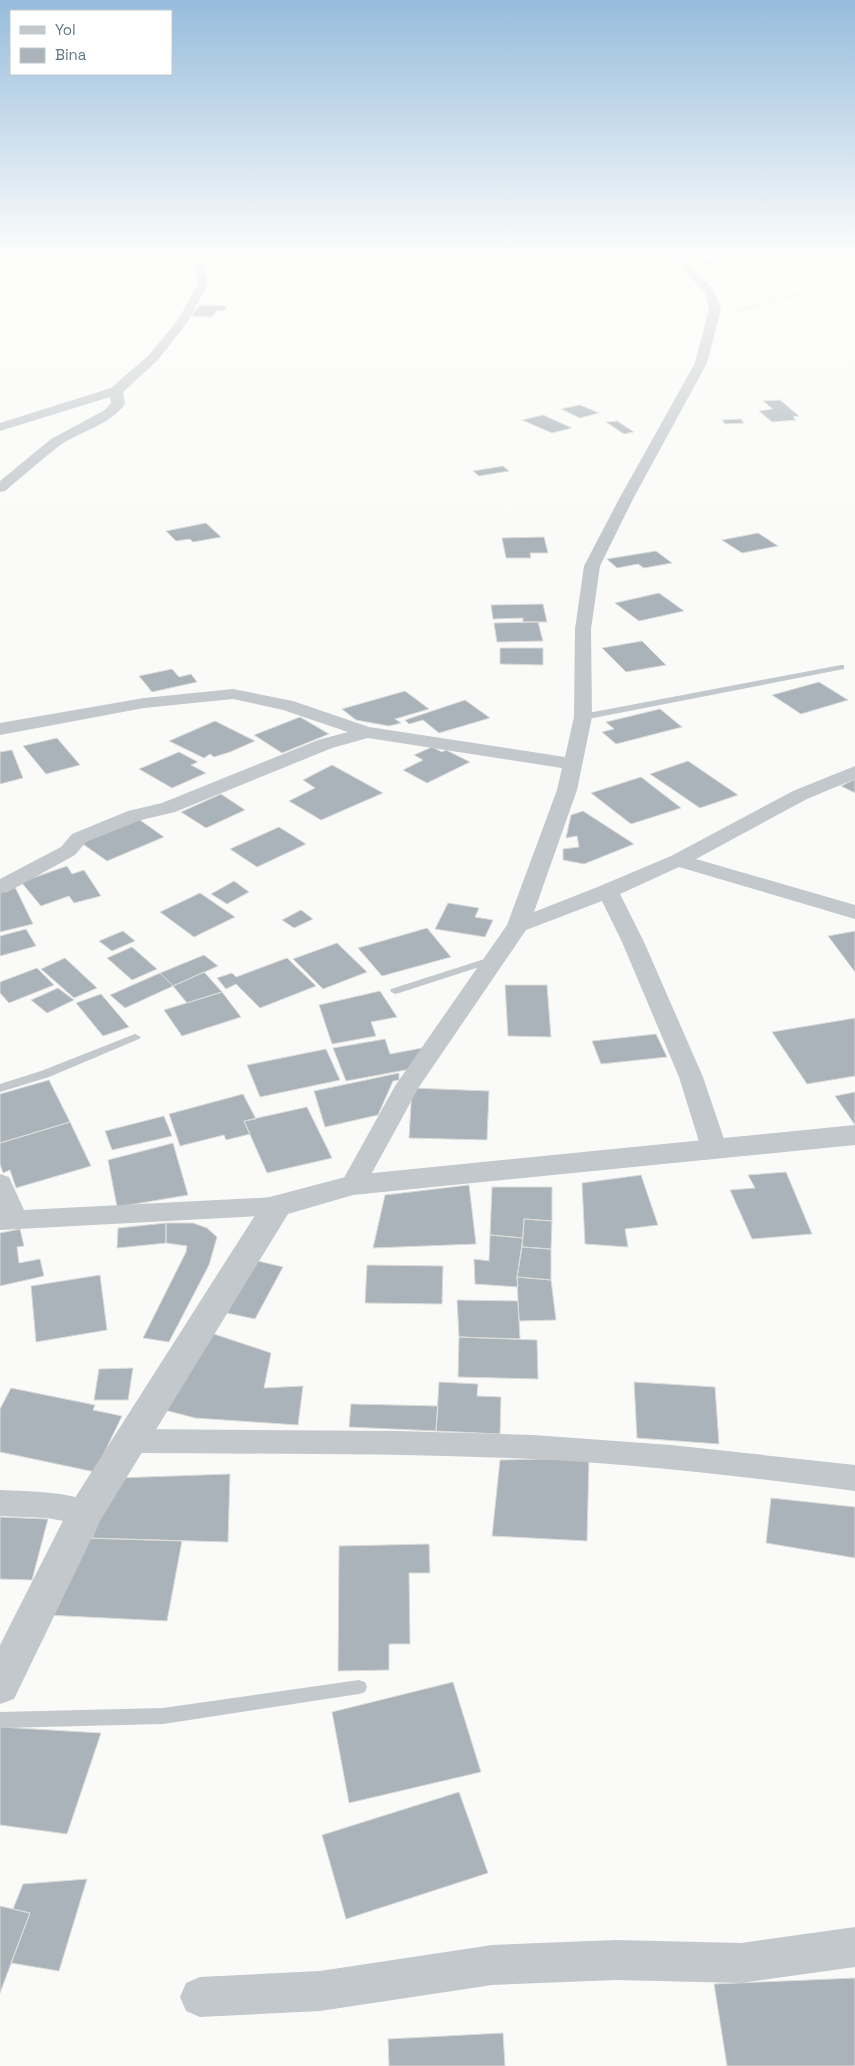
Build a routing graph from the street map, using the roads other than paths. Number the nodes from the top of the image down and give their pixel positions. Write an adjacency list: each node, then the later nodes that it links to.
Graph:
1 (161, 348): 3 (street)
2 (705, 348): 7 (street)
3 (116, 391): 4 (street); 5 (street)
4 (0, 428)
5 (0, 488)
6 (841, 666): 7 (lane)
7 (583, 717): 10 (street)
8 (0, 729): 9 (street)
9 (367, 732): 10 (street); 13 (street)
10 (571, 764): 16 (street)
11 (855, 772): 12 (street)
12 (678, 860): 14 (street); 15 (street)
13 (0, 887)
14 (608, 891): 16 (street); 22 (street)
15 (855, 912)
16 (518, 925): 17 (street)
17 (494, 959): 18 (lane); 24 (street)
18 (394, 991)
19 (135, 1037): 20 (lane)
20 (0, 1088)
21 (855, 1135): 22 (street)
22 (714, 1148): 24 (street)
23 (0, 1183): 26 (street)
24 (353, 1185): 25 (street)
25 (277, 1206): 26 (street); 27 (street)
26 (7, 1220)
27 (129, 1441): 28 (street); 30 (street)
28 (855, 1478)
29 (0, 1503): 30 (street)
30 (86, 1512): 31 (street)
31 (0, 1686)
32 (359, 1687): 33 (lane)
33 (0, 1720)
34 (855, 1947): 35 (street)
35 (200, 1997)

